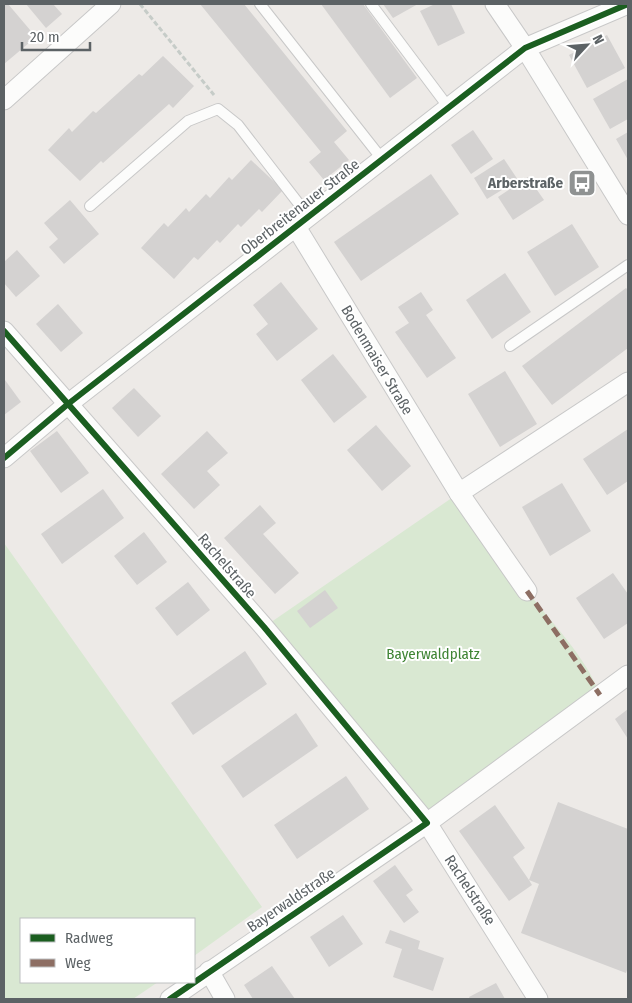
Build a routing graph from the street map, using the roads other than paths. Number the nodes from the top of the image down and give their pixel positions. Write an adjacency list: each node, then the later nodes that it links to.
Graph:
1 (111, 4): 7 (street)
2 (260, 4): 9 (lane, Oberbreitenauer Straße)
3 (371, 4): 8 (lane)
4 (495, 4): 6 (street)
5 (628, 4): 6 (street, Oberbreitenauer Straße)
6 (525, 48): 8 (street, Oberbreitenauer Straße); 11 (street)
7 (4, 100)
8 (449, 108): 9 (street, Oberbreitenauer Straße)
9 (382, 159): 12 (street, Oberbreitenauer Straße)
10 (90, 206): 12 (lane)
11 (628, 215)
12 (302, 222): 17 (street, Oberbreitenauer Straße); 19 (street, Bodenmaiser Straße)
13 (628, 266): 15 (lane)
14 (4, 331): 17 (street, Rachelstraße)
15 (510, 346)
16 (628, 382): 19 (street)
17 (68, 404): 18 (street, Oberbreitenauer Straße); 22 (street, Rachelstraße)
18 (4, 458)
19 (459, 493): 20 (street, Bodenmaiser Straße)
20 (527, 591)
21 (628, 674): 22 (street, Bayerwaldstraße)
22 (427, 822): 23 (street, Bayerwaldstraße); 28 (street, Rachelstraße)
23 (209, 971): 24 (street, Bayerwaldstraße); 27 (street)
24 (195, 981)
25 (192, 983): 26 (street, Bayerwaldstraße)
26 (170, 999)
27 (225, 999)
28 (538, 999)

